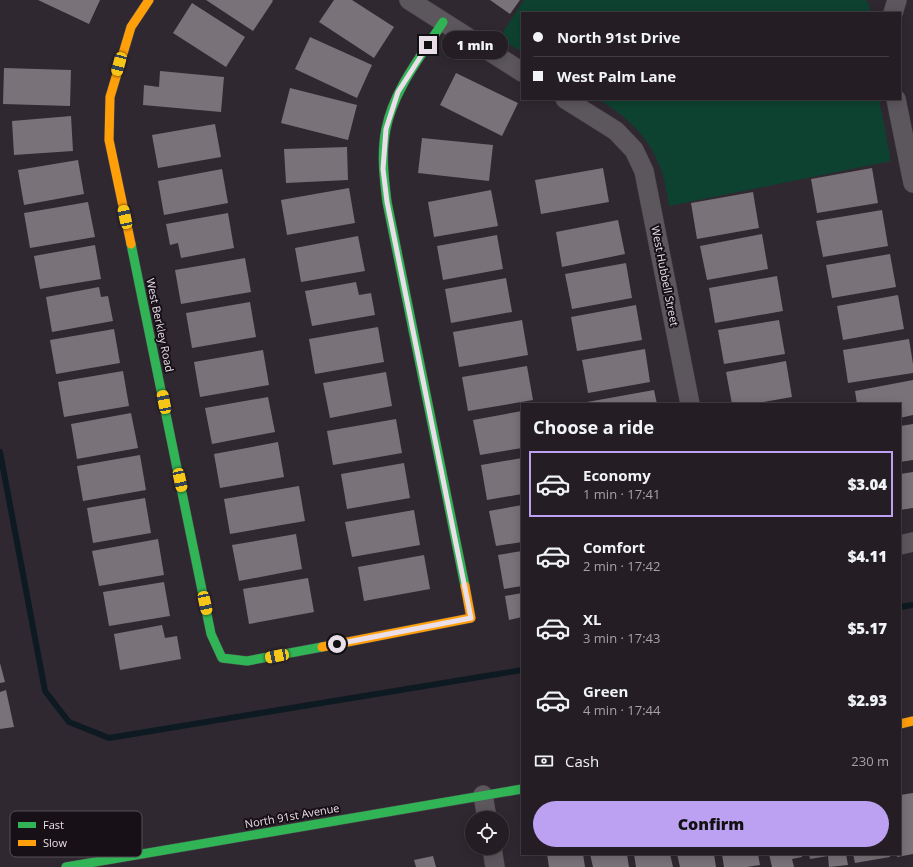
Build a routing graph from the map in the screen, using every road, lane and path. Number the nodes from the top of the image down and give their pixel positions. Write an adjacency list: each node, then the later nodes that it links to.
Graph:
1 (149, 0): 7 (street, West Berkley Road)
2 (409, 0): 7 (street)
3 (896, 0): 6 (street)
4 (901, 0): 5 (street)
5 (913, 4)
6 (893, 12)
7 (443, 22): 8 (street)
8 (521, 71)
9 (567, 100): 12 (street, West Hubbell Street)
10 (896, 100): 11 (street)
11 (913, 183)
12 (690, 403)
13 (913, 542): 14 (street)
14 (901, 544)
15 (913, 721): 16 (street)
16 (901, 724)
17 (521, 788): 18 (street, North 91st Avenue)
18 (483, 795): 19 (street); 21 (street, North 91st Avenue)
19 (486, 811)
20 (493, 855): 23 (street)
21 (125, 862): 22 (street, North 91st Avenue)
22 (66, 867)
23 (496, 867)

